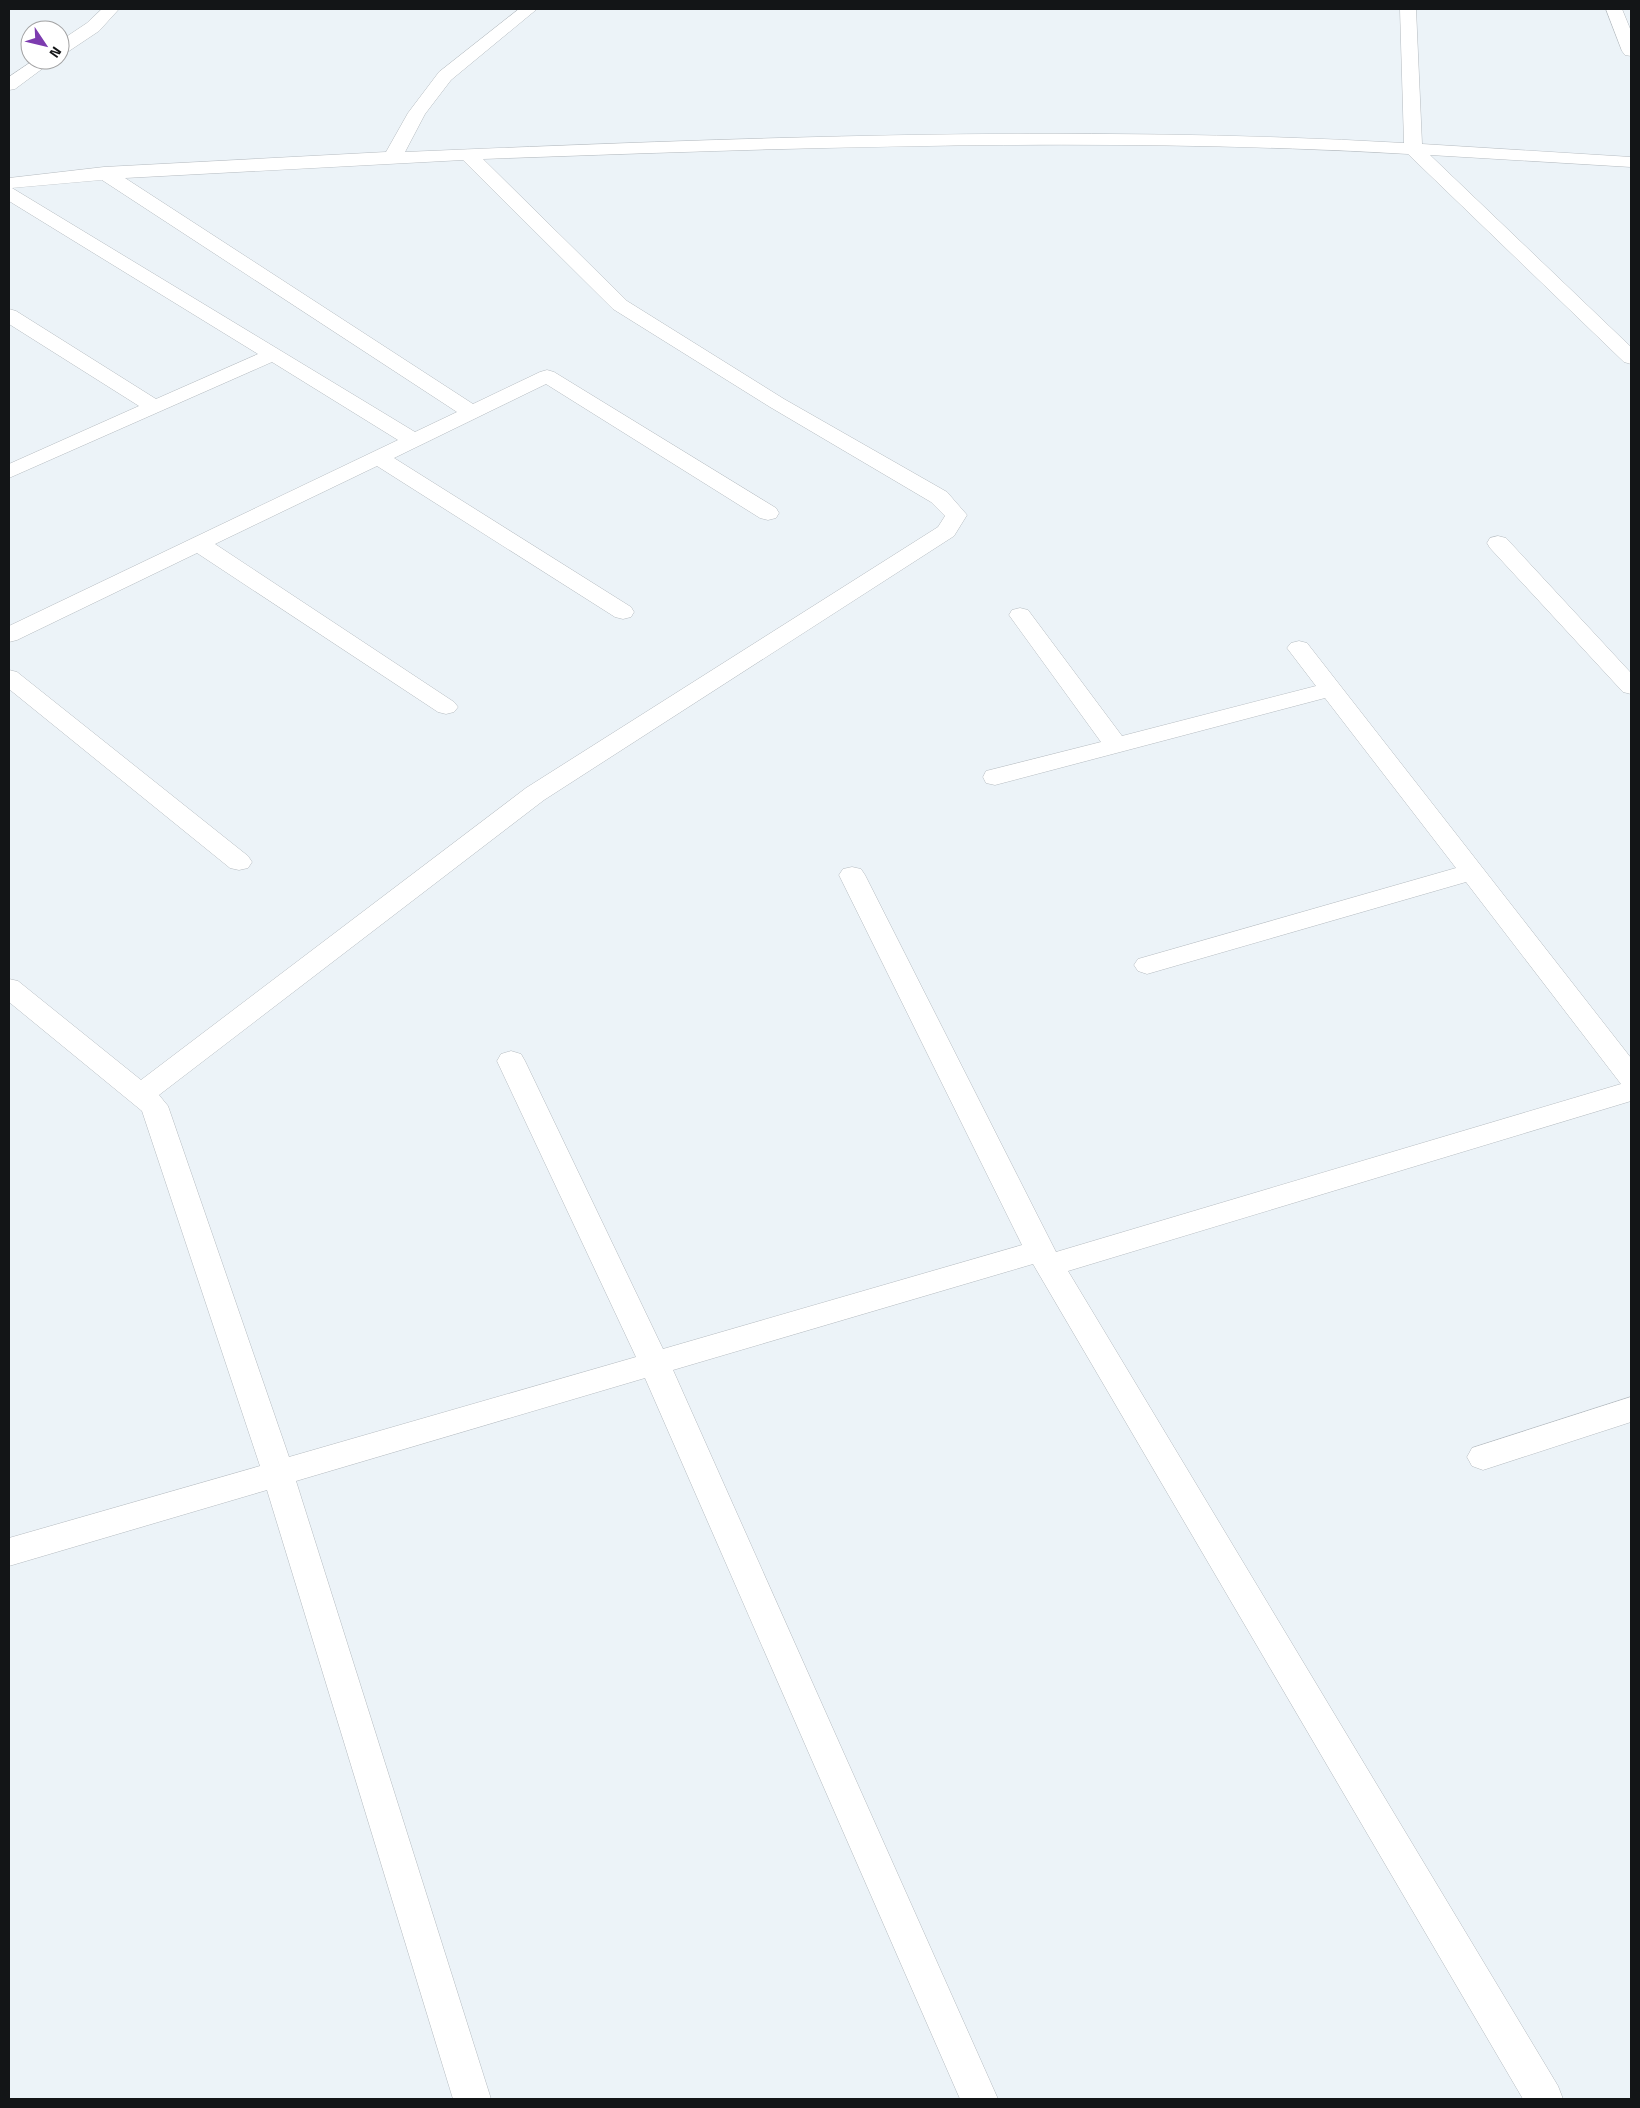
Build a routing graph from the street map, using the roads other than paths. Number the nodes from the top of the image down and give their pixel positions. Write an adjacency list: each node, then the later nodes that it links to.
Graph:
1 (111, 9): 5 (street)
2 (529, 9): 11 (street)
3 (1408, 9): 9 (street)
4 (1614, 9): 6 (street)
5 (70, 42)
6 (1631, 51)
7 (31, 70): 8 (street)
8 (9, 85)
9 (1413, 149): 10 (street); 12 (street); 18 (street)
10 (466, 154): 11 (street); 45 (street)
11 (393, 157): 13 (street)
12 (1631, 162)
13 (104, 173): 14 (street); 20 (street)
14 (9, 182)
15 (9, 193): 17 (street)
16 (9, 315): 19 (street)
17 (272, 355): 19 (street); 21 (street)
18 (1631, 358)
19 (154, 408): 23 (street)
20 (473, 413): 21 (street); 24 (street)
21 (415, 441): 22 (street)
22 (379, 458): 26 (street); 27 (street)
23 (9, 472)
24 (768, 513)
25 (1498, 543): 32 (street)
26 (199, 544): 29 (street); 34 (street)
27 (622, 612)
28 (1020, 615): 35 (street)
29 (9, 635)
30 (1299, 648): 33 (street)
31 (9, 676): 37 (street)
32 (1631, 687)
33 (1331, 689): 35 (street); 38 (street)
34 (446, 707)
35 (1116, 746): 36 (street)
36 (995, 777)
37 (239, 862)
38 (1472, 872): 40 (street); 43 (street)
39 (852, 875): 46 (street)
40 (1147, 966)
41 (9, 988): 45 (street)
42 (511, 1061): 47 (street)
43 (1631, 1078)
44 (1631, 1091): 46 (street)
45 (140, 1095): 50 (street)
46 (1044, 1258): 47 (street); 54 (street)
47 (654, 1363): 50 (street); 53 (street)
48 (1631, 1410): 49 (street)
49 (1483, 1457)
50 (278, 1473): 51 (street); 52 (street)
51 (9, 1552)
52 (472, 2099)
53 (979, 2099)
54 (1544, 2099)

